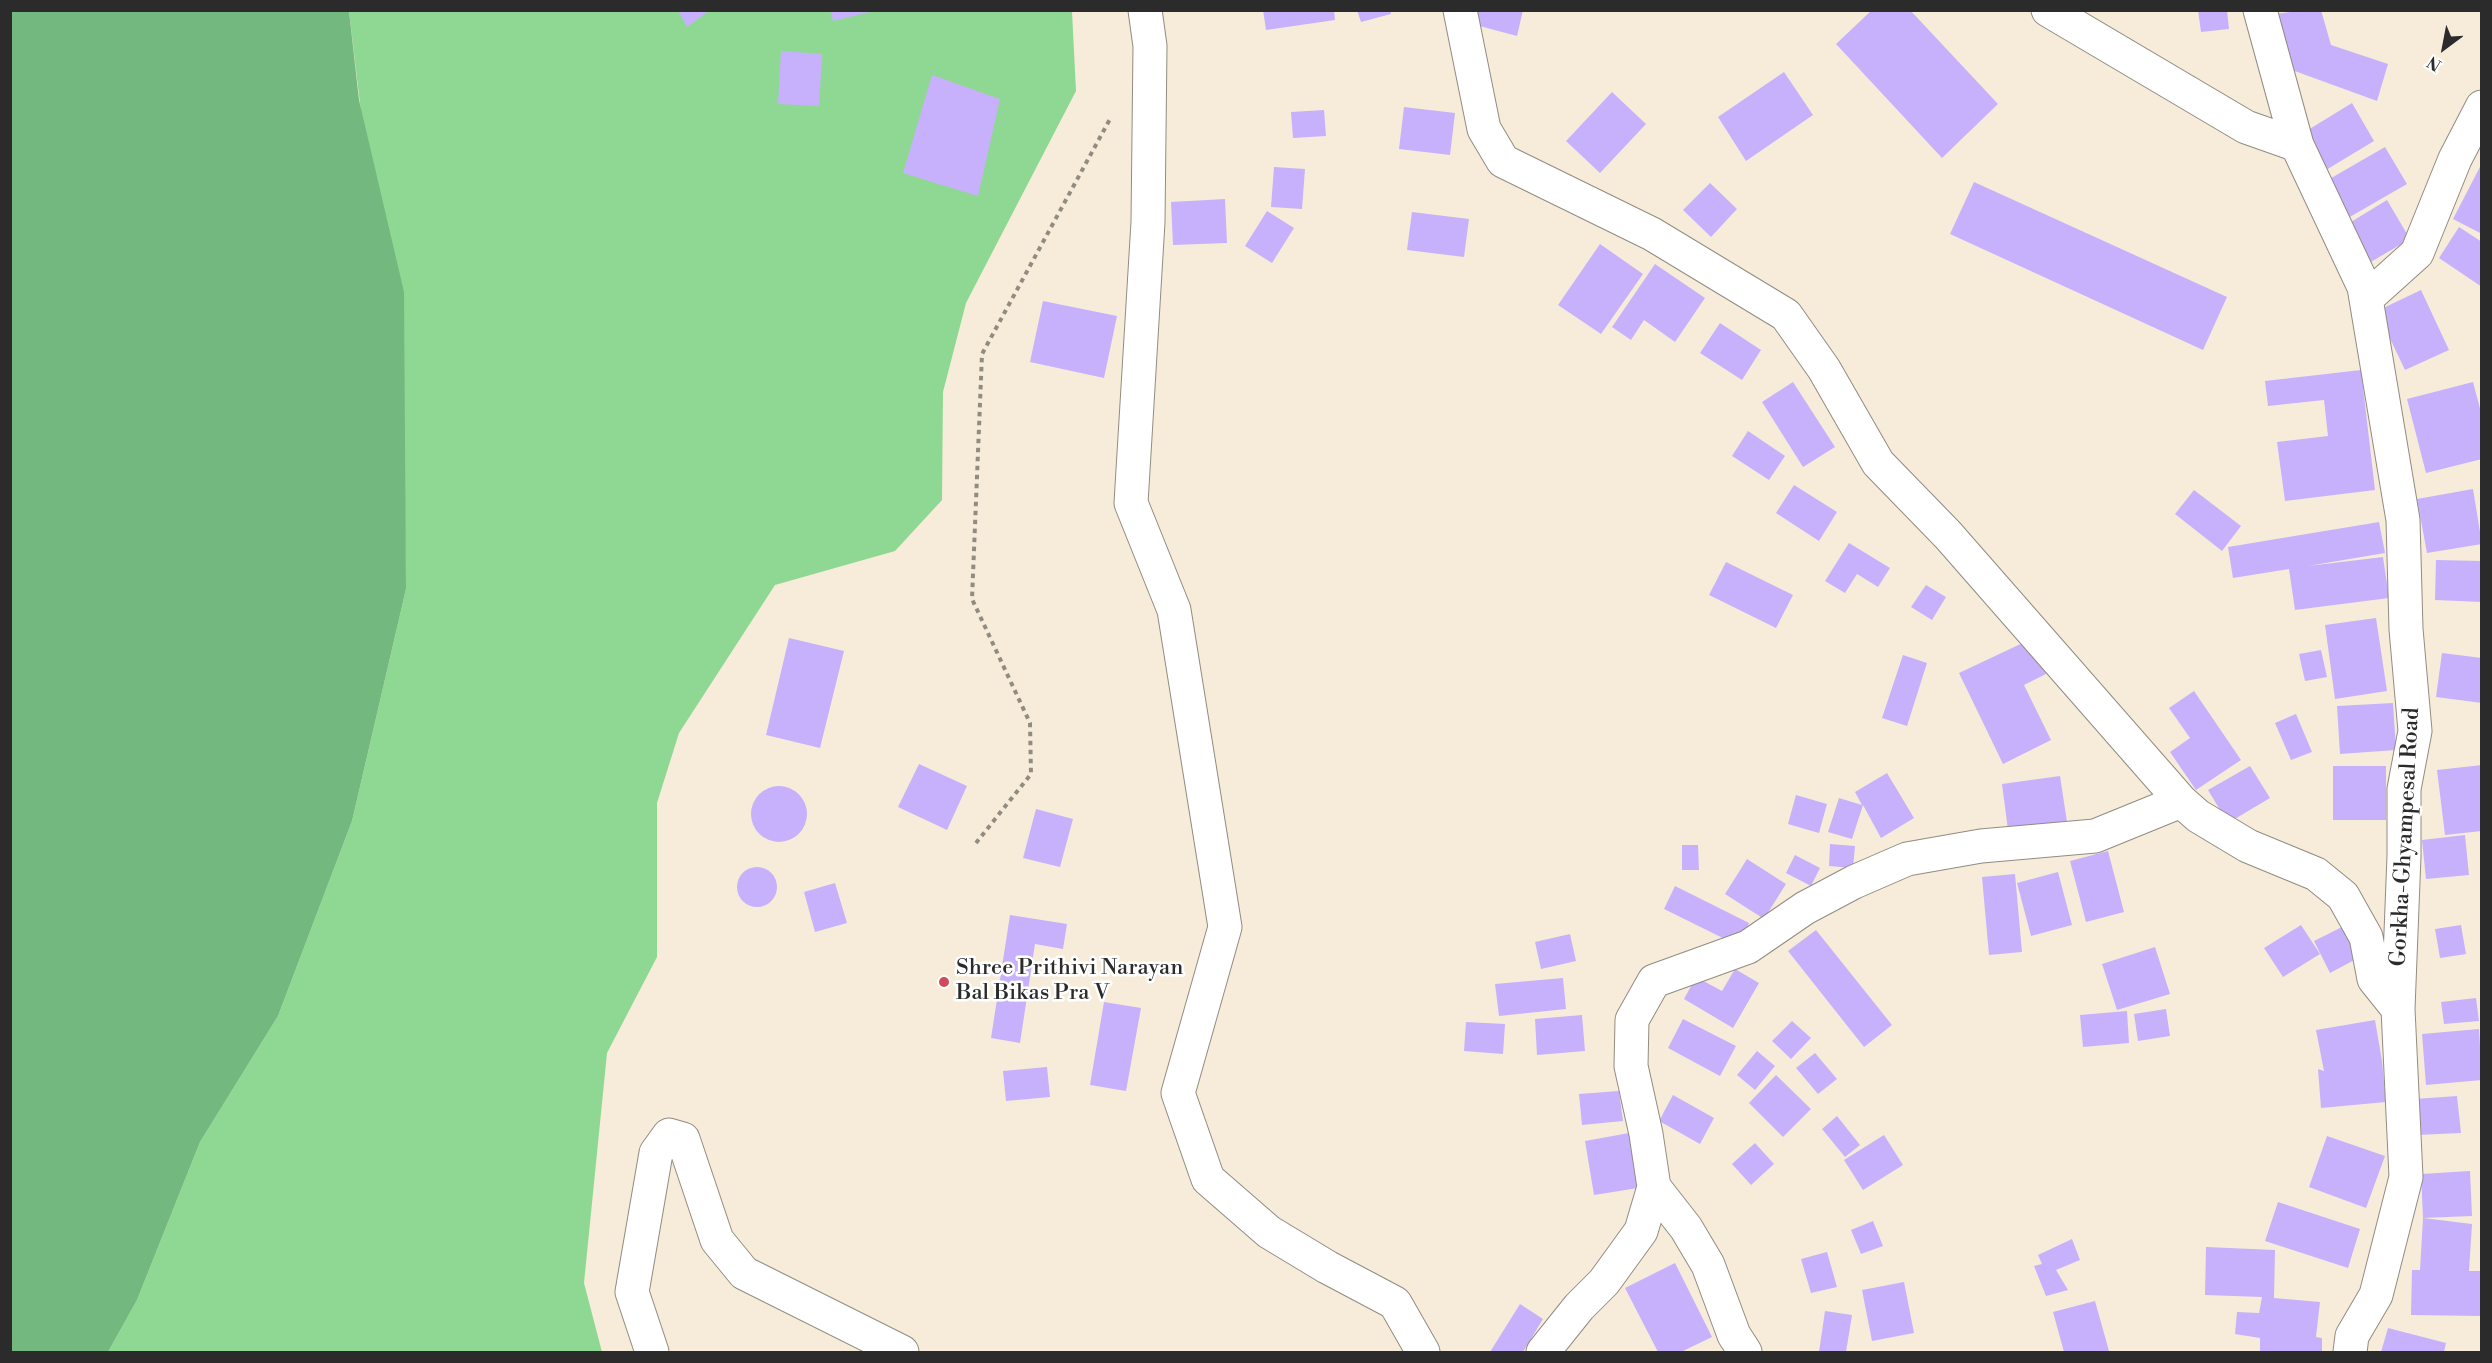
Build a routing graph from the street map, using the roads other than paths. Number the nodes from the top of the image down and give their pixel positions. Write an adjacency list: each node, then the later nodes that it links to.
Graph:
1 (1145, 10): 13 (street)
2 (1460, 10): 8 (street)
3 (2048, 10): 6 (street)
4 (2260, 10): 6 (street, Gorkha-Ghyampesal Road)
5 (2481, 107): 7 (street)
6 (2297, 145): 7 (street, Gorkha-Ghyampesal Road)
7 (2367, 298): 9 (street, Gorkha-Ghyampesal Road)
8 (2181, 801): 9 (street); 10 (street)
9 (2398, 1009): 16 (street, Gorkha-Ghyampesal Road)
10 (1654, 1187): 14 (street); 15 (street)
11 (652, 1353): 12 (street)
12 (902, 1353)
13 (1423, 1353)
14 (1543, 1353)
15 (1745, 1353)
16 (2350, 1353)

